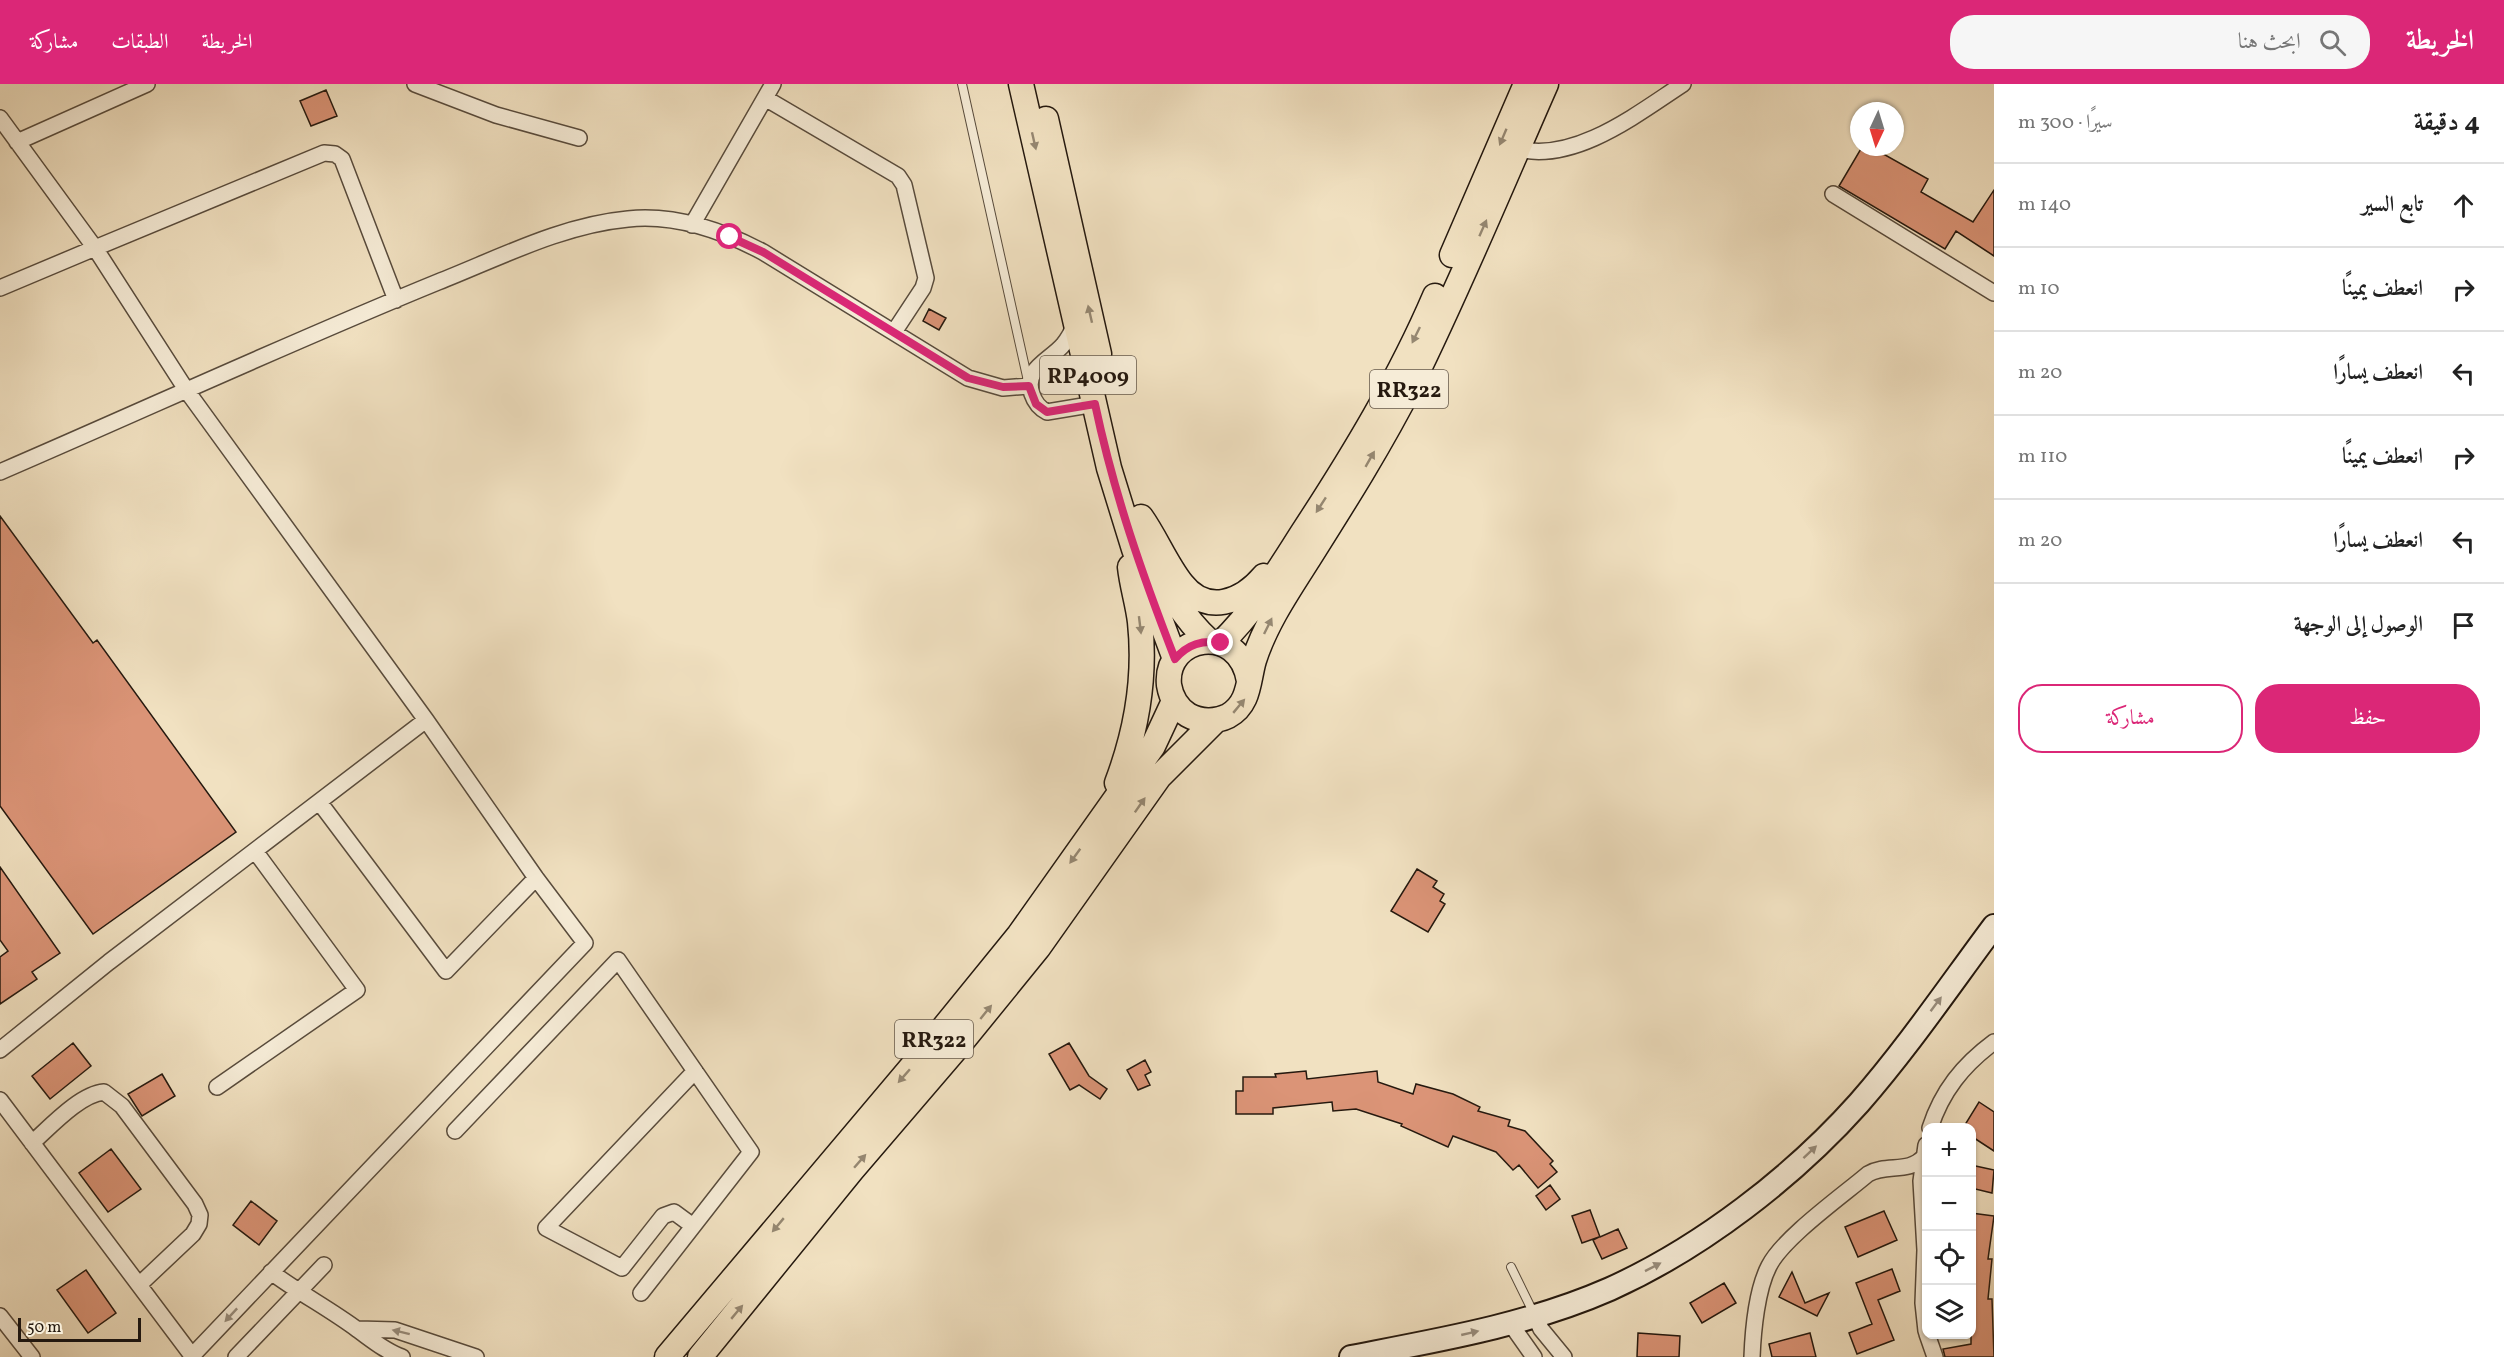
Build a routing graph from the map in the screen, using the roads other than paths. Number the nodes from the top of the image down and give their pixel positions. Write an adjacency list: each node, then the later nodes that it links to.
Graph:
1 (147, 84): 13 (street)
2 (415, 84): 12 (street)
3 (773, 84): 10 (street)
4 (962, 84): 23 (lane)
5 (1021, 84): 21 (main road, RP4009, one-way to 21)
6 (1038, 84): 27 (main road, RP4009, one-way to 6)
7 (1526, 84): 28 (main road, RR322, one-way to 28)
8 (1546, 84): 14 (main road, RR322)
9 (1683, 84): 14 (street)
10 (765, 98): 16 (street); 22 (street)
11 (0, 118): 13 (street)
12 (579, 138)
13 (17, 142): 17 (street)
14 (1518, 149): 31 (main road, RR322, one-way to 14)
15 (1833, 194): 19 (street)
16 (692, 225): 20 (street); 22 (street)
17 (95, 249): 18 (street); 20 (street); 24 (street)
18 (0, 288)
19 (1994, 293)
20 (396, 300): 24 (street)
21 (1075, 324): 23 (street); 25 (main road, RP4009)
22 (894, 332): 23 (street)
23 (1029, 386): 25 (street)
24 (187, 391): 26 (street); 33 (street)
25 (1095, 404): 27 (main road, RP4009)
26 (0, 472)
27 (1133, 522): 28 (main road); 29 (main road, RP4009); 30 (main road, RP4009); 36 (main road, one-way to 36)
28 (1305, 529): 29 (main road, RR322)
29 (1215, 642): 30 (main road, RR322); 31 (main road)
30 (1175, 659): 32 (main road)
31 (1249, 681): 34 (main road, RR322, one-way to 31)
32 (1174, 701): 34 (main road); 36 (main road, RR322)
33 (426, 720): 35 (street); 38 (street)
34 (1216, 720): 73 (main road, RR322, one-way to 34)
35 (320, 803): 37 (street); 38 (street)
36 (1097, 826): 72 (main road, RR322, one-way to 72)
37 (255, 851): 41 (street); 43 (street)
38 (536, 878): 56 (street)
39 (1994, 926): 62 (main road, one-way to 39)
40 (1994, 1042): 45 (street)
41 (0, 1050)
42 (695, 1071): 46 (street); 52 (street); 52 (street)
43 (217, 1087)
44 (0, 1100): 47 (street)
45 (1932, 1123)
46 (455, 1131)
47 (32, 1143): 58 (street); 58 (street)
48 (1922, 1154): 50 (street)
49 (1922, 1166): 51 (street)
50 (1898, 1168): 51 (street); 76 (street)
51 (1922, 1191)
52 (693, 1226): 60 (street)
53 (1924, 1231): 57 (street)
54 (324, 1265): 59 (street)
55 (1511, 1267): 62 (lane)
56 (271, 1272): 59 (street); 68 (street, one-way to 68)
57 (1924, 1285)
58 (139, 1286): 68 (street)
59 (298, 1293): 64 (street); 69 (street)
60 (641, 1293)
61 (0, 1316): 67 (street)
62 (1535, 1316): 63 (main road); 66 (street)
63 (1510, 1323): 74 (main road, one-way to 63); 75 (street)
64 (357, 1329): 70 (street); 71 (street, one-way to 64)
65 (1929, 1339): 77 (street)
66 (1561, 1356)
67 (32, 1357)
68 (192, 1357)
69 (236, 1357)
70 (402, 1357)
71 (476, 1357)
72 (667, 1357)
73 (700, 1357)
74 (1351, 1357)
75 (1534, 1357)
76 (1752, 1357)
77 (1935, 1357)

